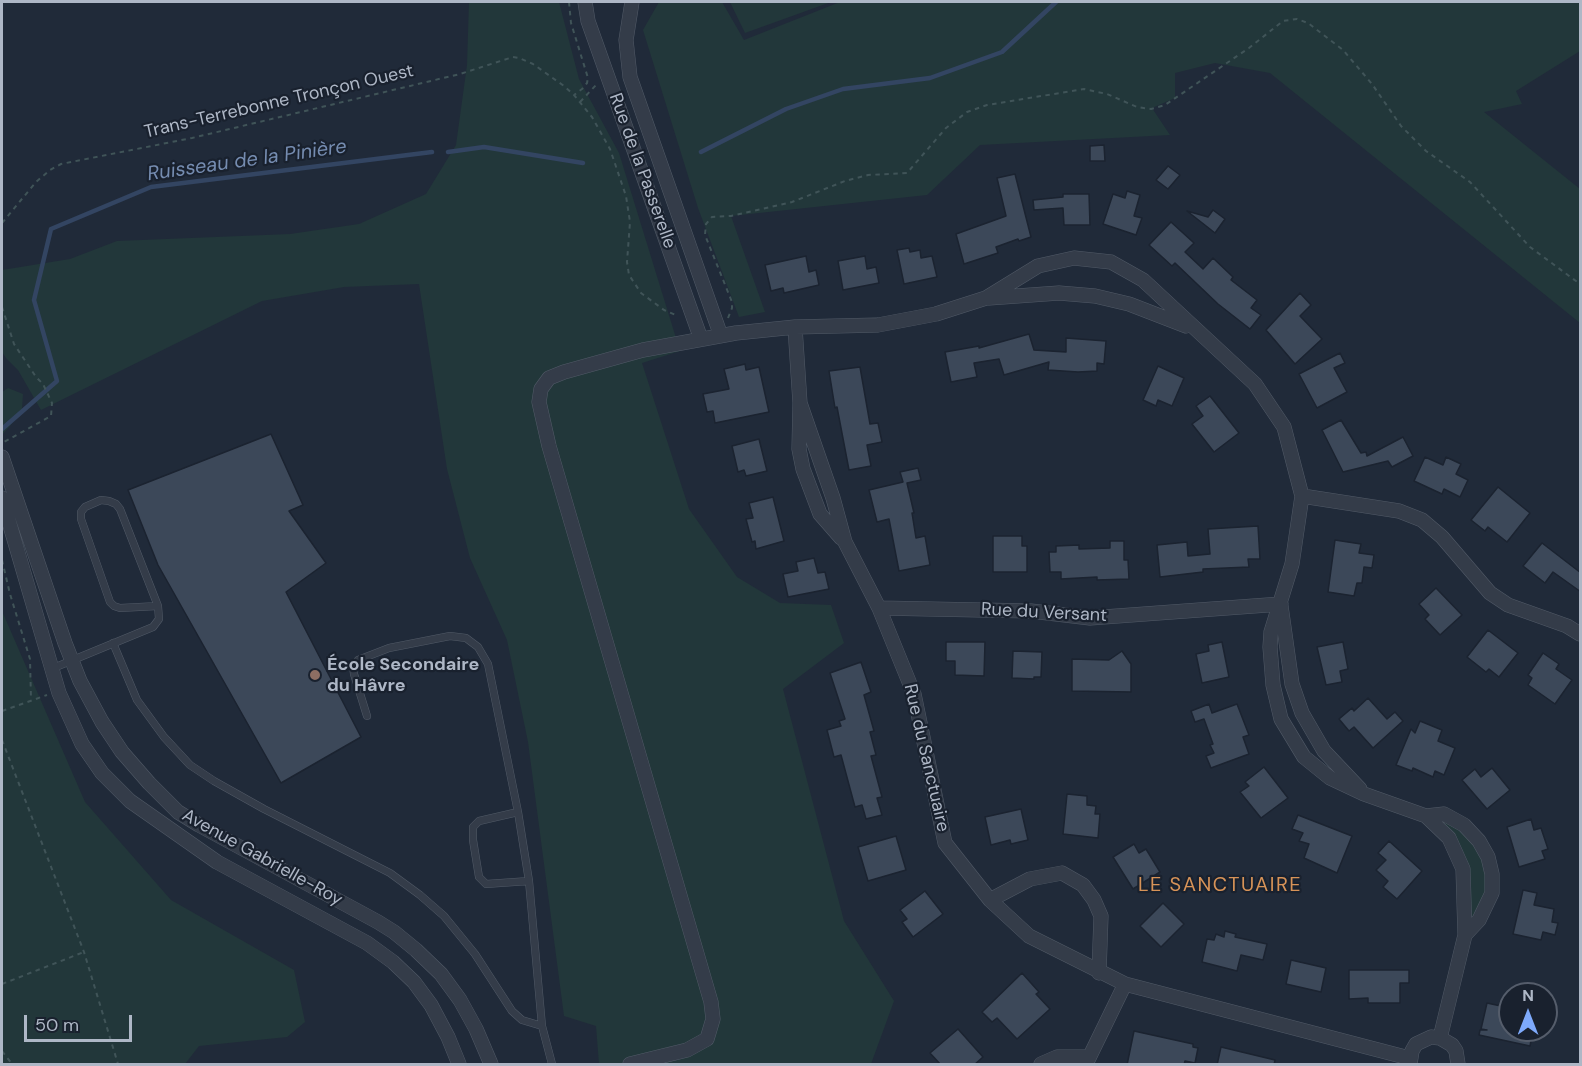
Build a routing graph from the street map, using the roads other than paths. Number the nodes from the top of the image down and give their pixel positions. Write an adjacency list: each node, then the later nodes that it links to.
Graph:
1 (585, 2): 7 (street, Rue de la Passerelle)
2 (632, 2): 6 (street, Rue de la Passerelle)
3 (986, 298): 4 (street); 5 (street); 5 (street)
4 (795, 327): 6 (street); 8 (street, Rue du Sanctuaire)
5 (1194, 328): 10 (street)
6 (721, 336): 7 (street)
7 (701, 339): 36 (street)
8 (800, 403): 12 (street, Rue du Sanctuaire); 12 (street, Rue du Sanctuaire)
9 (2, 459): 18 (street, Avenue Gabrielle-Roy)
10 (1302, 496): 13 (street); 16 (street)
11 (2, 498): 19 (street, Avenue Gabrielle-Roy)
12 (845, 542): 15 (street, Rue du Sanctuaire)
13 (1281, 604): 15 (street, Rue du Versant); 21 (street); 21 (street)
14 (158, 606): 14 (lane); 17 (lane)
15 (879, 608): 25 (street, Rue du Sanctuaire)
16 (1581, 634)
17 (113, 644): 18 (lane); 29 (lane)
18 (72, 660): 19 (lane); 34 (street, Avenue Gabrielle-Roy)
19 (51, 669): 33 (street, Avenue Gabrielle-Roy)
20 (367, 716): 22 (lane)
21 (1364, 794): 23 (street)
22 (518, 812): 24 (lane); 24 (lane)
23 (1426, 816): 26 (street); 26 (street)
24 (529, 881): 29 (lane)
25 (990, 900): 27 (street, Rue du Sanctuaire); 27 (street)
26 (1465, 935): 30 (street)
27 (1100, 973): 28 (street, Rue du Sanctuaire)
28 (1125, 984): 31 (street); 32 (street, Rue du Sanctuaire)
29 (542, 1026): 35 (lane)
30 (1440, 1038): 32 (street); 38 (street)
31 (1087, 1061): 37 (street)
32 (1409, 1061)
33 (459, 1065)
34 (491, 1065)
35 (552, 1065)
36 (630, 1065)
37 (1041, 1065)
38 (1458, 1065)

